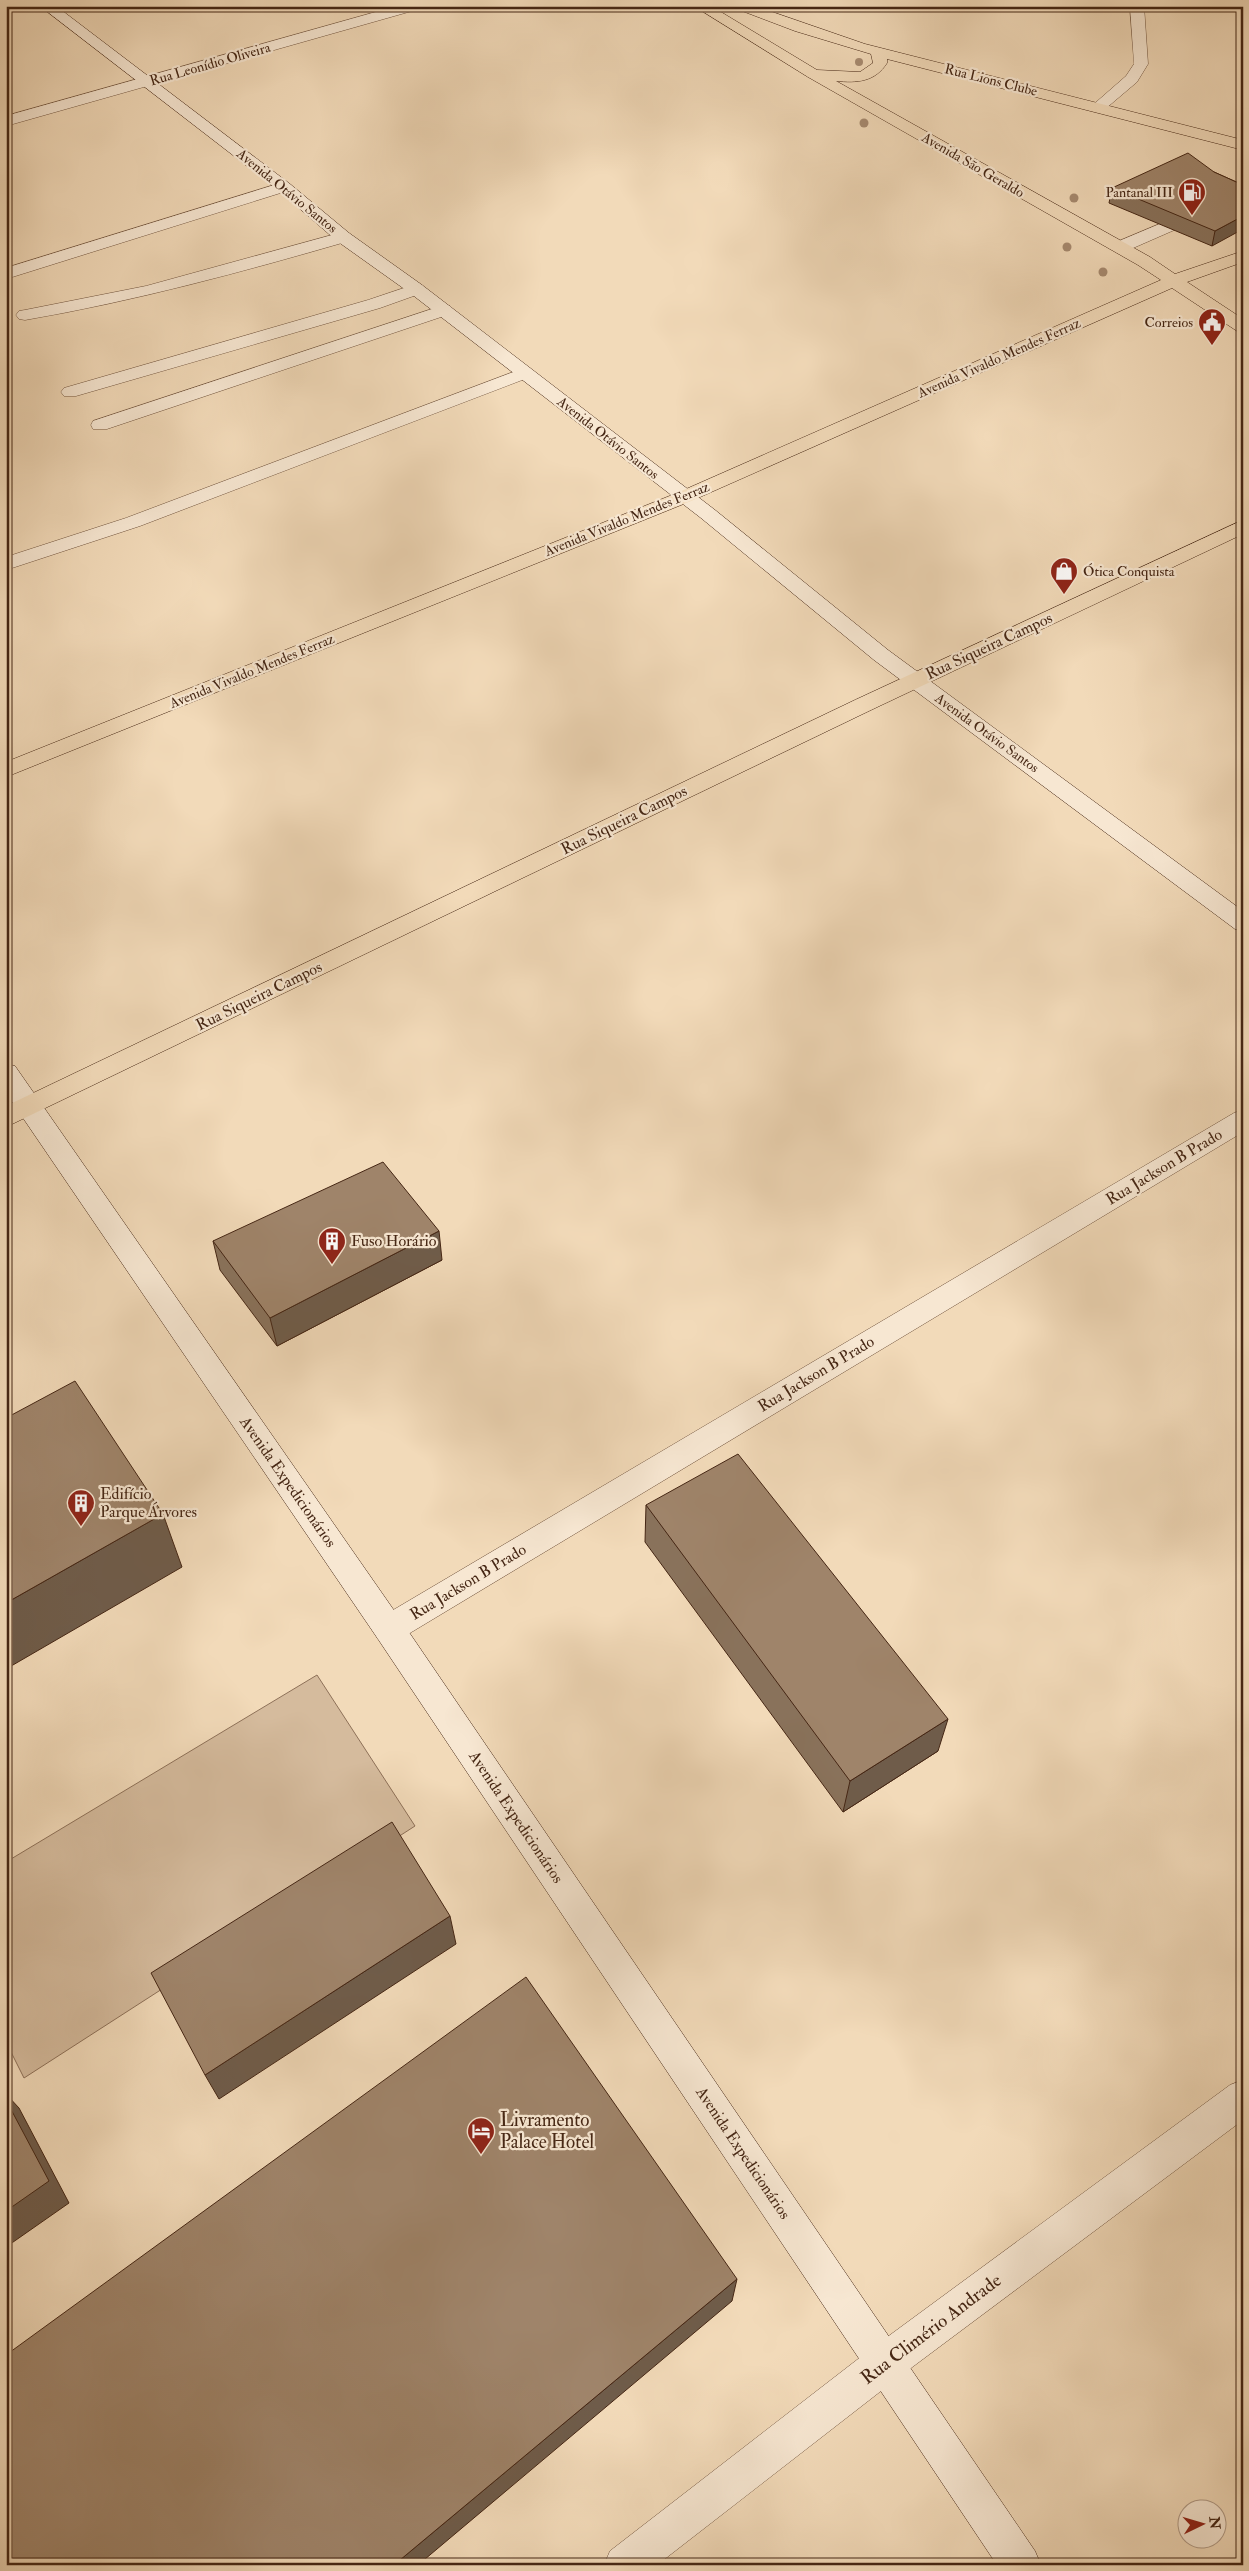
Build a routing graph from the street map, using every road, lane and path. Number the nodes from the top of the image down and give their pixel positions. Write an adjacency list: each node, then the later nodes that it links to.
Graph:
1 (47, 6): 8 (street, Avenida Otávio Santos)
2 (414, 6): 8 (street, Rua Leonídio Oliveira)
3 (701, 6): 7 (main road, Avenida São Geraldo)
4 (742, 6): 6 (main road, Rua Lions Clube)
5 (1137, 6): 9 (street)
6 (878, 53): 7 (main road); 9 (main road, Rua Lions Clube)
7 (813, 74): 15 (main road, Avenida São Geraldo)
8 (148, 82): 10 (street, Rua Leonídio Oliveira); 12 (street, Avenida Otávio Santos)
9 (1098, 107): 11 (main road, Rua Lions Clube)
10 (6, 121)
11 (1243, 145)
12 (284, 187): 14 (street, Avenida Otávio Santos); 17 (street)
13 (1243, 194): 15 (street)
14 (343, 237): 19 (street, Avenida Otávio Santos); 21 (street)
15 (1118, 248): 18 (main road, Avenida São Geraldo)
16 (1243, 256): 18 (main road, Avenida Vivaldo Mendes Ferraz)
17 (6, 274)
18 (1173, 281): 22 (main road, Avenida São Geraldo); 26 (main road, Avenida Vivaldo Mendes Ferraz)
19 (416, 289): 20 (street, Avenida Otávio Santos); 24 (street)
20 (444, 310): 23 (street, Avenida Otávio Santos); 25 (street)
21 (25, 316)
22 (1243, 327)
23 (524, 373): 26 (street, Avenida Otávio Santos); 28 (street)
24 (70, 392)
25 (100, 425)
26 (684, 497): 29 (street, Avenida Otávio Santos); 30 (main road, Avenida Vivaldo Mendes Ferraz)
27 (1243, 526): 29 (main road, Rua Siqueira Campos)
28 (6, 564)
29 (916, 681): 31 (street, Avenida Otávio Santos); 33 (main road, Rua Siqueira Campos)
30 (6, 770)
31 (1243, 923)
32 (6, 1073): 33 (street, Avenida Expedicionários)
33 (18, 1112): 35 (street, Avenida Expedicionários)
34 (1243, 1120): 35 (street, Rua Jackson B Prado)
35 (389, 1628): 37 (street, Avenida Expedicionários)
36 (1243, 2098): 37 (street, Rua Climério Andrade)
37 (885, 2363): 38 (street, Rua Climério Andrade); 39 (street, Avenida Expedicionários)
38 (624, 2565)
39 (1020, 2565)

